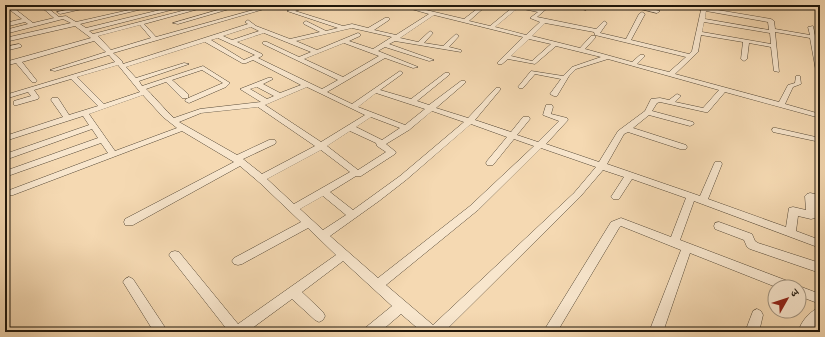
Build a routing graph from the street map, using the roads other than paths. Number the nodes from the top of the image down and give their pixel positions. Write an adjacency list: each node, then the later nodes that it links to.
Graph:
1 (31, 5): 25 (street)
2 (67, 5): 33 (street)
3 (98, 5): 18 (street)
4 (157, 5): 19 (street)
5 (189, 5): 38 (street)
6 (211, 5): 20 (street)
7 (241, 5): 21 (street)
8 (276, 5): 30 (street)
9 (399, 5): 27 (street)
10 (433, 5): 27 (street)
11 (485, 5): 41 (street)
12 (515, 5): 28 (street); 53 (street)
13 (549, 5): 28 (street)
14 (572, 5): 15 (street)
15 (590, 5)
16 (626, 5): 29 (street)
17 (680, 5): 24 (street)
18 (90, 6): 33 (street)
19 (142, 6): 46 (street)
20 (203, 6): 49 (street)
21 (232, 6): 30 (street); 43 (street)
22 (43, 7): 26 (street); 33 (street)
23 (302, 7): 51 (street)
24 (702, 7): 35 (street); 39 (street)
25 (8, 8): 42 (street)
26 (52, 8)
27 (421, 11): 31 (street)
28 (542, 11): 40 (street)
29 (657, 11)
30 (246, 14): 34 (street)
31 (433, 14): 41 (street); 70 (street)
32 (642, 14): 77 (street)
33 (61, 16): 42 (street); 46 (street)
34 (238, 16): 48 (street); 68 (street)
35 (750, 16): 36 (street); 57 (street)
36 (776, 16)
37 (387, 19): 55 (street)
38 (125, 20): 49 (street); 54 (street)
39 (702, 20): 57 (street); 61 (street)
40 (544, 21): 62 (street); 66 (street)
41 (464, 22): 53 (street)
42 (29, 23): 47 (street); 58 (street)
43 (176, 23)
44 (306, 23): 59 (street)
45 (604, 23): 62 (street)
46 (77, 24): 54 (street); 74 (street)
47 (5, 25)
48 (252, 25): 56 (street); 63 (street)
49 (133, 26): 67 (street)
50 (142, 26): 72 (street)
51 (343, 27): 55 (street); 59 (street)
52 (811, 27): 71 (street)
53 (492, 28): 66 (street)
54 (85, 30): 67 (street)
55 (369, 30): 70 (street)
56 (264, 31): 69 (street); 79 (street)
57 (772, 31): 71 (street); 85 (street)
58 (5, 32)
59 (325, 32): 75 (street)
60 (430, 33): 81 (street)
61 (700, 33): 78 (street); 96 (street)
62 (595, 34): 77 (street); 89 (street)
63 (217, 35): 73 (street); 79 (street)
64 (358, 36): 76 (street)
65 (456, 36): 86 (street)
66 (528, 36): 82 (street); 97 (street)
67 (95, 37): 91 (street); 103 (street)
68 (188, 37): 72 (street); 73 (street); 98 (street)
69 (282, 37): 75 (street); 80 (street)
70 (397, 38): 81 (street); 83 (street)
71 (817, 38): 113 (street)
72 (155, 39): 91 (street)
73 (205, 39): 99 (street)
74 (5, 40)
75 (290, 41): 92 (street)
76 (344, 41): 92 (street); 93 (street)
77 (628, 41): 96 (street)
78 (746, 41): 85 (street); 102 (street)
79 (231, 42): 88 (street)
80 (265, 43): 88 (street); 101 (street)
81 (420, 43): 86 (street)
82 (556, 43): 89 (street); 97 (street)
83 (385, 45): 93 (street); 104 (street)
84 (19, 46): 87 (street)
85 (774, 46): 112 (street)
86 (445, 48): 90 (street)
87 (5, 49)
88 (247, 49): 99 (street)
89 (581, 50): 100 (street)
90 (459, 51)
91 (110, 52): 107 (street); 110 (street)
92 (317, 52): 101 (street)
93 (373, 52): 94 (street)
94 (384, 56): 109 (street); 123 (street)
95 (642, 56): 108 (street)
96 (691, 56): 116 (street)
97 (506, 57): 105 (street)
98 (178, 58): 107 (street); 111 (street); 121 (street)
99 (253, 58): 127 (street)
100 (606, 58): 108 (street); 119 (street)
101 (299, 59): 123 (street)
102 (744, 59)
103 (18, 60): 106 (street); 124 (street)
104 (431, 60)
105 (500, 63)
106 (5, 64)
107 (121, 64): 117 (street); 121 (street)
108 (632, 65): 116 (street)
109 (415, 67)
110 (52, 70)
111 (195, 70): 122 (street); 122 (street)
112 (777, 71)
113 (819, 71)
114 (400, 73): 133 (street)
115 (447, 74): 139 (street)
116 (671, 74): 132 (street)
117 (72, 76): 130 (street); 143 (street)
118 (798, 77): 142 (street)
119 (565, 78): 128 (street); 135 (street)
120 (270, 79): 126 (street)
121 (135, 80): 131 (street)
122 (168, 80): 131 (street)
123 (344, 80): 134 (street)
124 (34, 81)
125 (463, 82): 145 (street)
126 (257, 84): 136 (street); 141 (street)
127 (306, 86): 134 (street); 136 (street)
128 (521, 87)
129 (498, 88): 154 (street)
130 (30, 89): 137 (street); 140 (street)
131 (144, 90): 143 (street); 153 (street)
132 (723, 90): 142 (street); 148 (street)
133 (375, 91): 139 (street); 144 (street)
134 (322, 92): 144 (street)
135 (554, 94)
136 (280, 96): 141 (street)
137 (5, 97)
138 (55, 100): 151 (street)
139 (412, 102): 145 (street)
140 (17, 103)
141 (263, 103): 153 (street); 169 (street)
142 (781, 105): 150 (street)
143 (102, 106): 147 (street)
144 (352, 106): 149 (street)
145 (431, 108): 154 (street); 159 (street)
146 (549, 108): 168 (street)
147 (84, 112): 151 (street); 156 (street)
148 (648, 112): 155 (street); 160 (street)
149 (371, 114): 157 (street); 159 (street)
150 (820, 116)
151 (67, 118): 163 (street)
152 (526, 119): 162 (street)
153 (173, 121): 158 (street)
154 (470, 121): 162 (street); 188 (street)
155 (690, 124)
156 (94, 126): 164 (street); 172 (street)
157 (349, 127): 167 (street); 169 (street)
158 (184, 128): 171 (street); 173 (street)
159 (406, 128): 167 (street)
160 (628, 129): 170 (street); 176 (street)
161 (776, 130): 165 (street)
162 (513, 136): 168 (street); 174 (street)
163 (5, 139)
164 (104, 140): 171 (street); 178 (street)
165 (820, 140)
166 (272, 142): 173 (street)
167 (382, 143): 177 (street)
168 (540, 145): 176 (street); 203 (street)
169 (321, 146): 177 (street); 180 (street)
170 (683, 147)
171 (114, 155): 182 (street)
172 (5, 157)
173 (238, 160): 180 (street); 189 (street)
174 (490, 164)
175 (718, 164): 186 (street)
176 (602, 165): 179 (street); 216 (street)
177 (355, 172): 181 (street)
178 (5, 174)
179 (630, 175): 183 (street); 184 (street)
180 (260, 178): 187 (street)
181 (324, 191): 187 (street); 188 (street)
182 (10, 193)
183 (691, 196): 186 (street); 194 (street)
184 (616, 197)
185 (820, 198): 192 (street)
186 (703, 200): 192 (street)
187 (293, 209): 190 (street)
188 (353, 215): 193 (street)
189 (129, 222)
190 (309, 223): 193 (street); 199 (street)
191 (719, 226): 200 (street)
192 (790, 233): 195 (street)
193 (323, 236): 198 (street)
194 (674, 242): 196 (street); 217 (street)
195 (820, 244)
196 (687, 248): 201 (street); 218 (street)
197 (175, 255): 213 (street)
198 (344, 255): 203 (street); 204 (street)
199 (238, 261)
200 (820, 268)
201 (768, 279)
202 (129, 282): 212 (street)
203 (377, 286): 207 (street)
204 (293, 292): 210 (street); 213 (street)
205 (807, 294): 206 (street)
206 (820, 299)
207 (401, 306): 214 (street); 215 (street)
208 (820, 312): 211 (street)
209 (757, 315): 219 (street)
210 (318, 316)
211 (806, 327)
212 (161, 332)
213 (237, 332)
214 (370, 332)
215 (431, 332)
216 (435, 332)
217 (550, 332)
218 (656, 332)
219 (752, 332)

